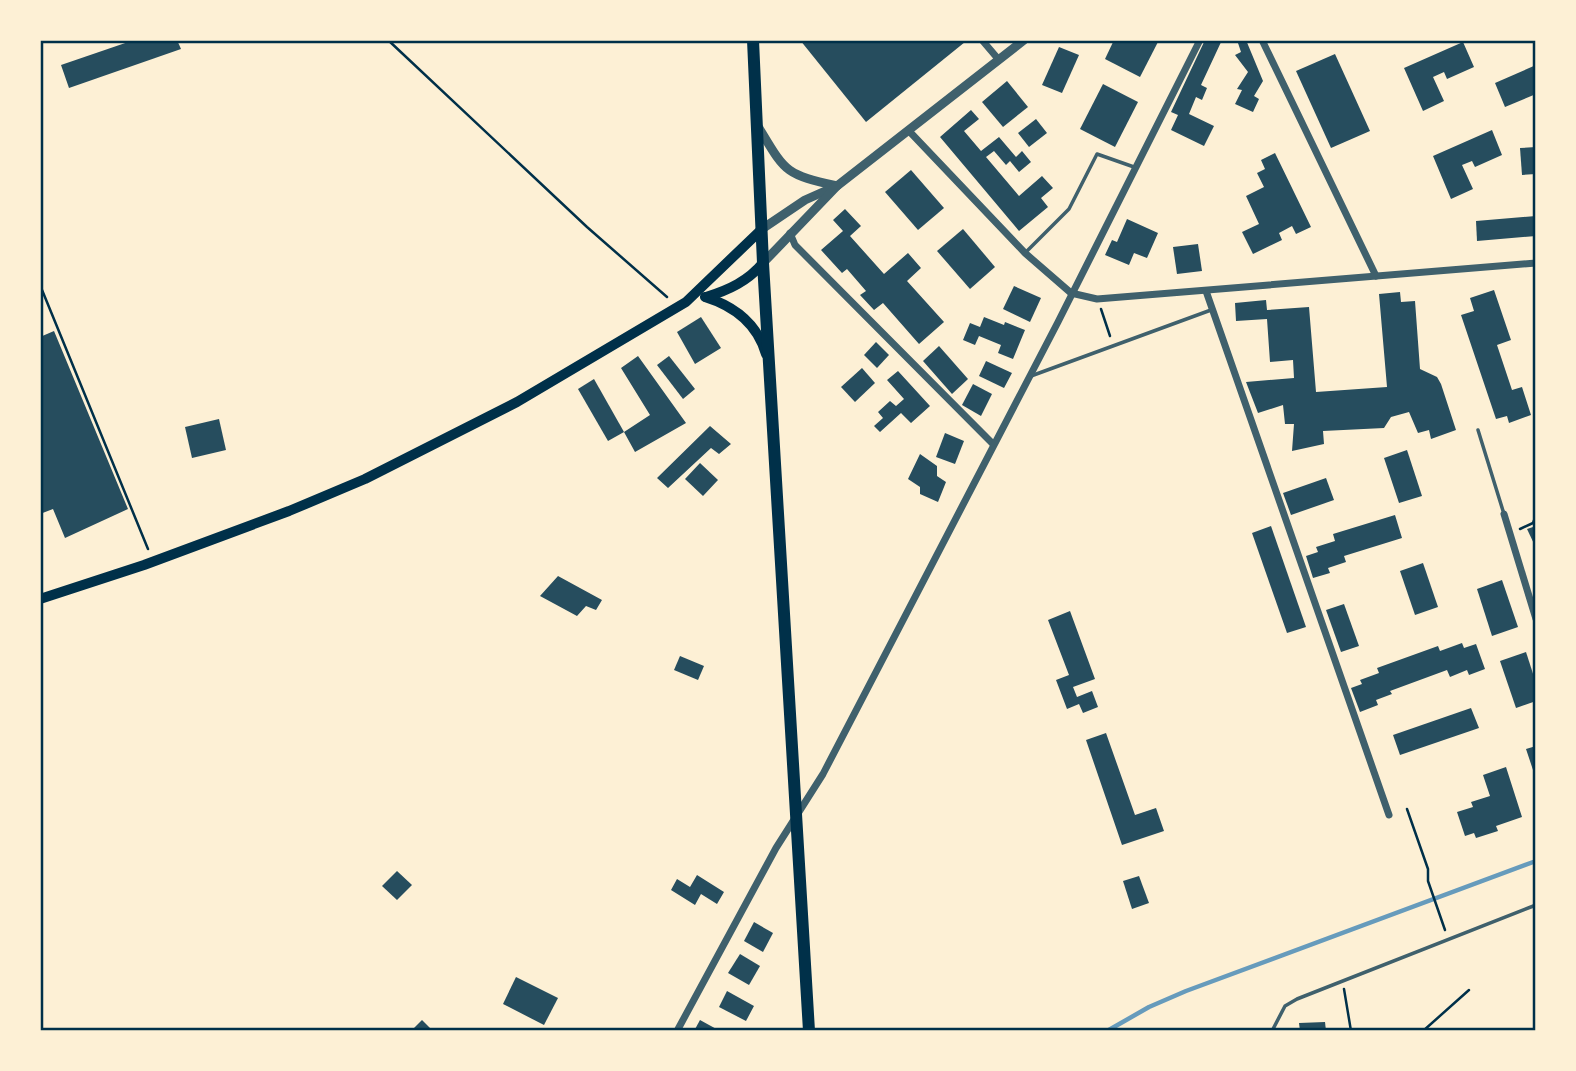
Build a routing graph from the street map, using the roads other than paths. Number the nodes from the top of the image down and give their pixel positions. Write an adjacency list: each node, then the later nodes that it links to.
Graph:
1 (753, 40): 7 (main road)
2 (982, 40): 6 (street)
3 (1024, 40): 6 (street)
4 (1200, 40): 9 (street)
5 (1262, 40): 16 (street)
6 (999, 60): 8 (street)
7 (758, 127): 10 (street); 11 (main road)
8 (909, 131): 10 (street); 13 (street)
9 (1136, 167): 13 (lane); 18 (street)
10 (836, 186): 11 (street); 12 (street)
11 (762, 229): 14 (main road); 20 (main road)
12 (790, 233): 14 (street); 25 (street)
13 (1025, 253): 18 (street)
14 (763, 263): 19 (main road); 22 (main road)
15 (1536, 263): 16 (street)
16 (1376, 276): 17 (street)
17 (1206, 291): 18 (street); 21 (street)
18 (1071, 293): 23 (street)
19 (705, 297): 20 (main road); 22 (main road)
20 (686, 302): 27 (main road)
21 (1213, 309): 23 (lane); 29 (street)
22 (769, 367): 30 (main road)
23 (1029, 377): 25 (street)
24 (1478, 430): 26 (lane)
25 (993, 444): 30 (street)
26 (1504, 513): 28 (street)
27 (40, 599)
28 (1536, 618)
29 (1389, 815)
30 (796, 819): 32 (street); 33 (main road)
31 (1536, 905): 34 (lane)
32 (677, 1031)
33 (809, 1031)
34 (1272, 1031)

